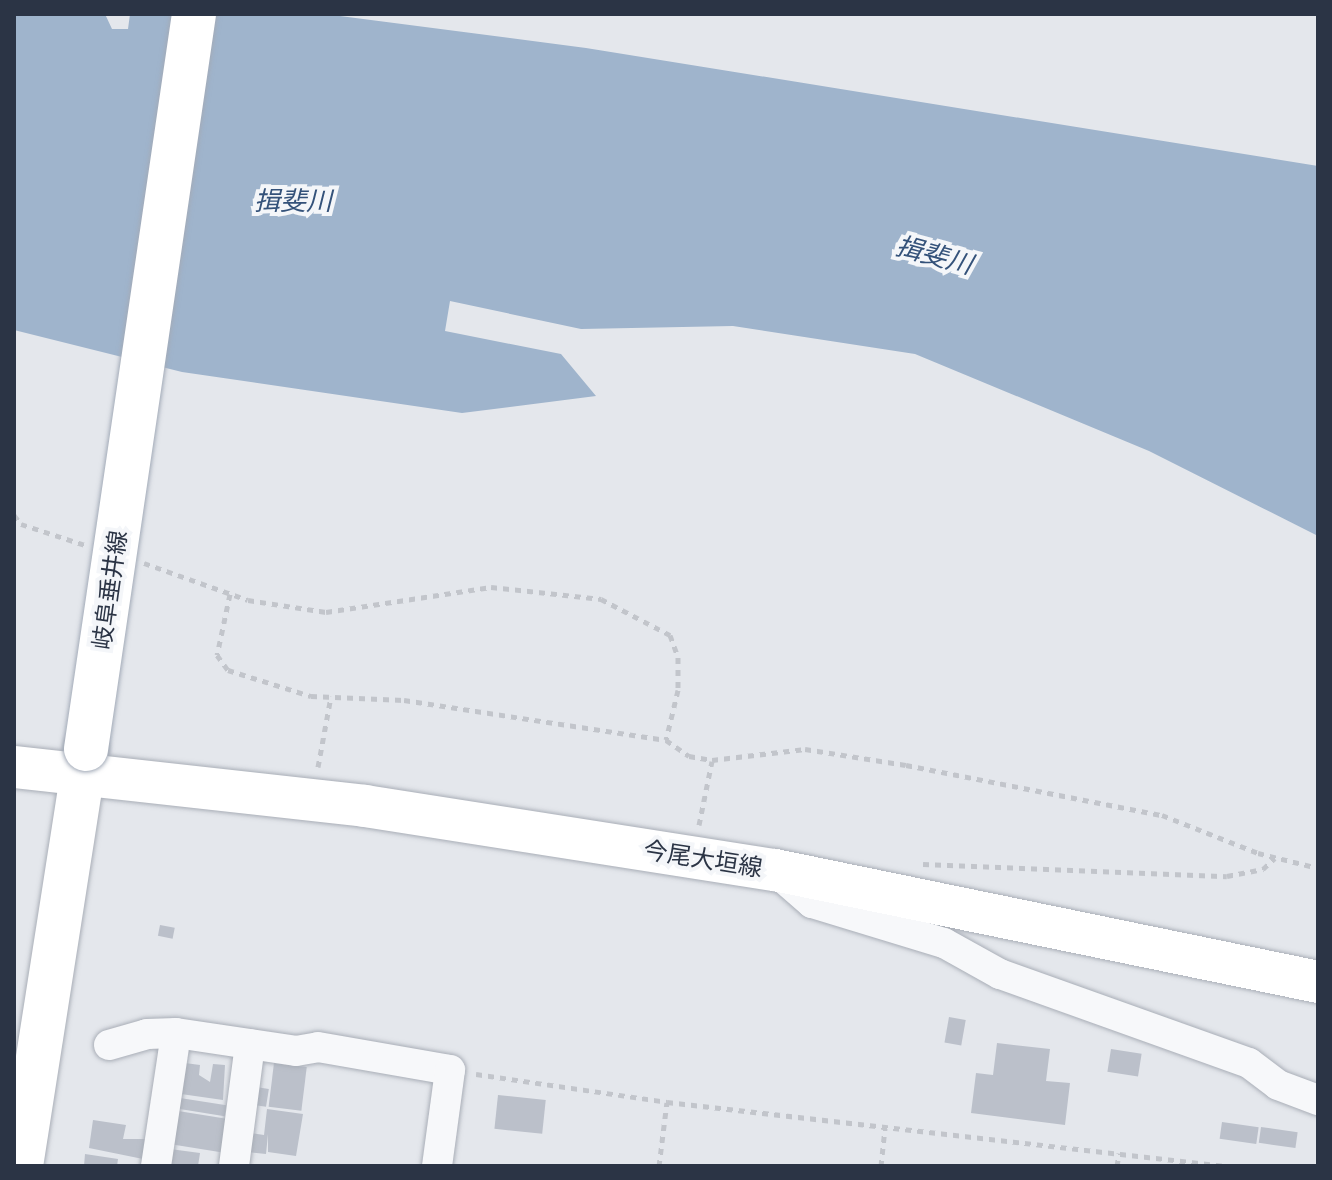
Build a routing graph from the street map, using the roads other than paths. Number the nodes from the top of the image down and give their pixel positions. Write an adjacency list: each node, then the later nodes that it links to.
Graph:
1 (194, 14): 2 (main road, 岐阜垂井線, bridge)
2 (84, 764): 3 (main road, 今尾大垣線); 4 (main road, 今尾大垣線); 10 (main road, 岐阜垂井線)
3 (14, 767)
4 (775, 870): 5 (main road, 今尾大垣線); 9 (street)
5 (1318, 982)
6 (176, 1033): 7 (street); 8 (street); 11 (street)
7 (250, 1044): 12 (street); 13 (street)
8 (109, 1045)
9 (1318, 1100)
10 (21, 1166)
11 (156, 1166)
12 (234, 1166)
13 (437, 1166)

